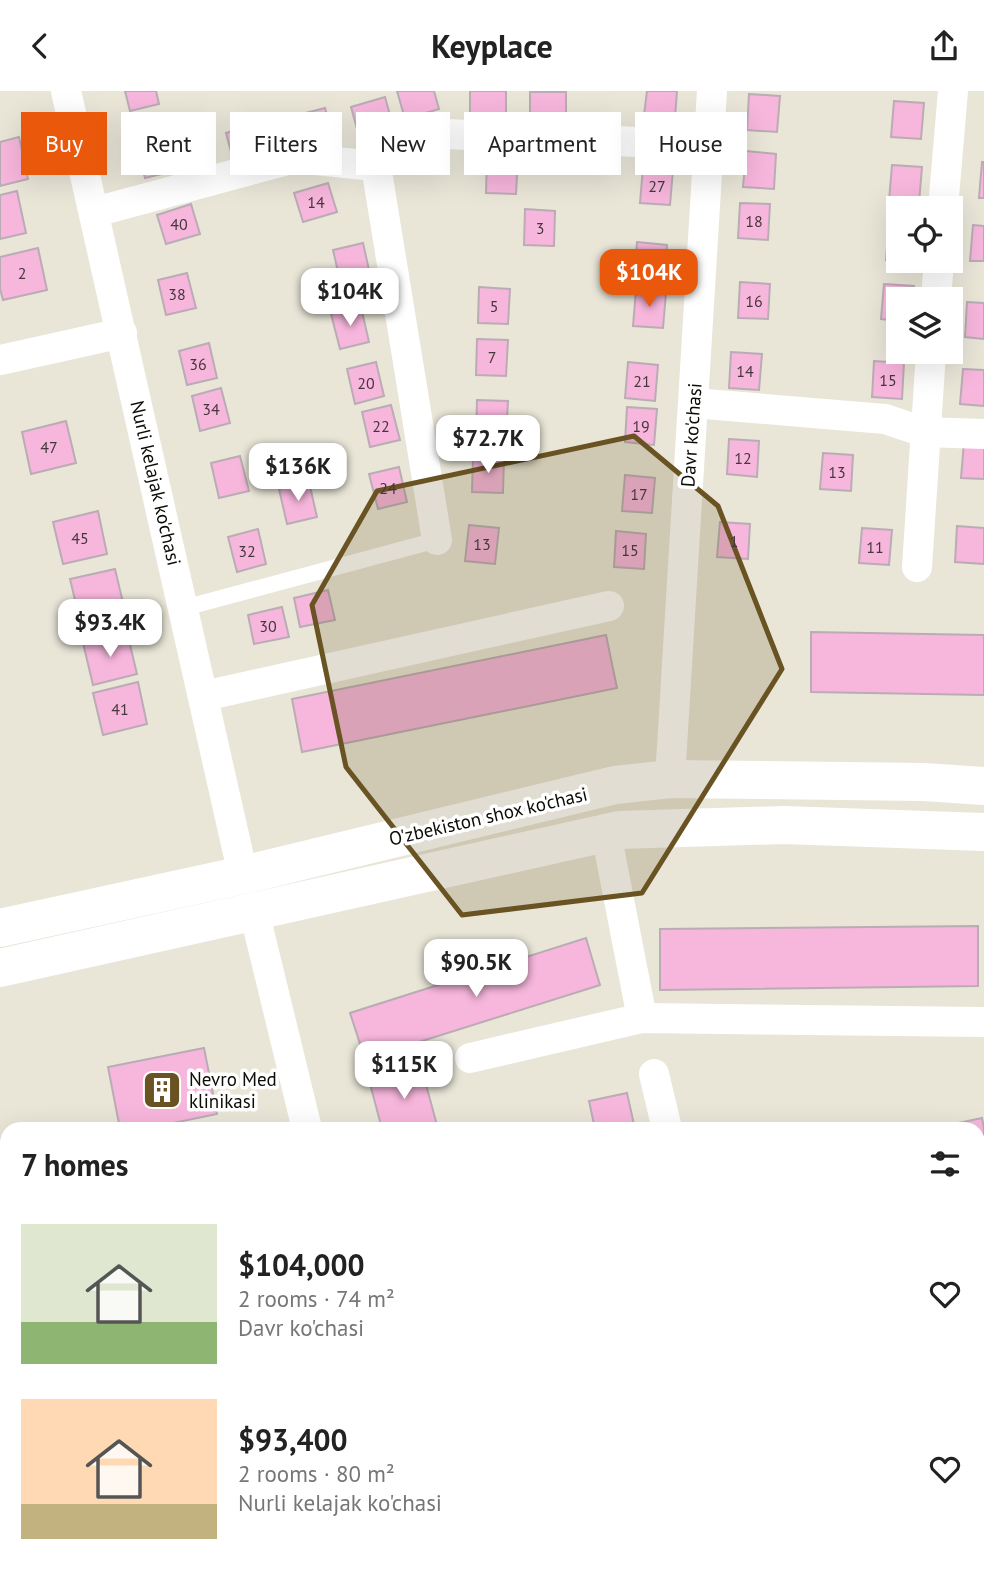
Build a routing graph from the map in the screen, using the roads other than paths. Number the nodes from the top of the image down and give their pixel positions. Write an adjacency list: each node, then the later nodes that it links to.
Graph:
1 (66, 91): 11 (street, Nurli kelajak ko'chasi)
2 (712, 91): 4 (street, Davr ko'chasi)
3 (953, 91): 10 (street)
4 (711, 112)
5 (450, 134): 6 (street)
6 (635, 142)
7 (356, 164): 11 (street)
8 (377, 175): 18 (street)
9 (707, 175): 15 (street, Davr ko'chasi)
10 (944, 196)
11 (95, 212): 12 (street, Nurli kelajak ko'chasi)
12 (122, 333): 13 (street); 21 (street, Nurli kelajak ko'chasi)
13 (0, 361)
14 (930, 364): 16 (street)
15 (693, 403): 16 (street); 23 (street, Davr ko'chasi)
16 (924, 432): 17 (street); 19 (street)
17 (984, 434)
18 (437, 540): 21 (lane)
19 (917, 567)
20 (609, 606): 22 (street)
21 (184, 608): 22 (street, Nurli kelajak ko'chasi)
22 (204, 696): 27 (street, Nurli kelajak ko'chasi)
23 (670, 779): 24 (main road, O'zbekiston shox ko'chasi); 27 (main road, O'zbekiston shox ko'chasi)
24 (984, 786)
25 (984, 832): 26 (main road)
26 (606, 833): 28 (main road); 31 (street)
27 (243, 875): 29 (main road, O'zbekiston shox ko'chasi)
28 (254, 911): 30 (main road); 35 (street)
29 (0, 928)
30 (0, 968)
31 (642, 1018): 32 (street); 33 (street)
32 (984, 1022)
33 (470, 1058)
34 (654, 1074): 36 (street)
35 (305, 1122)
36 (665, 1122)

